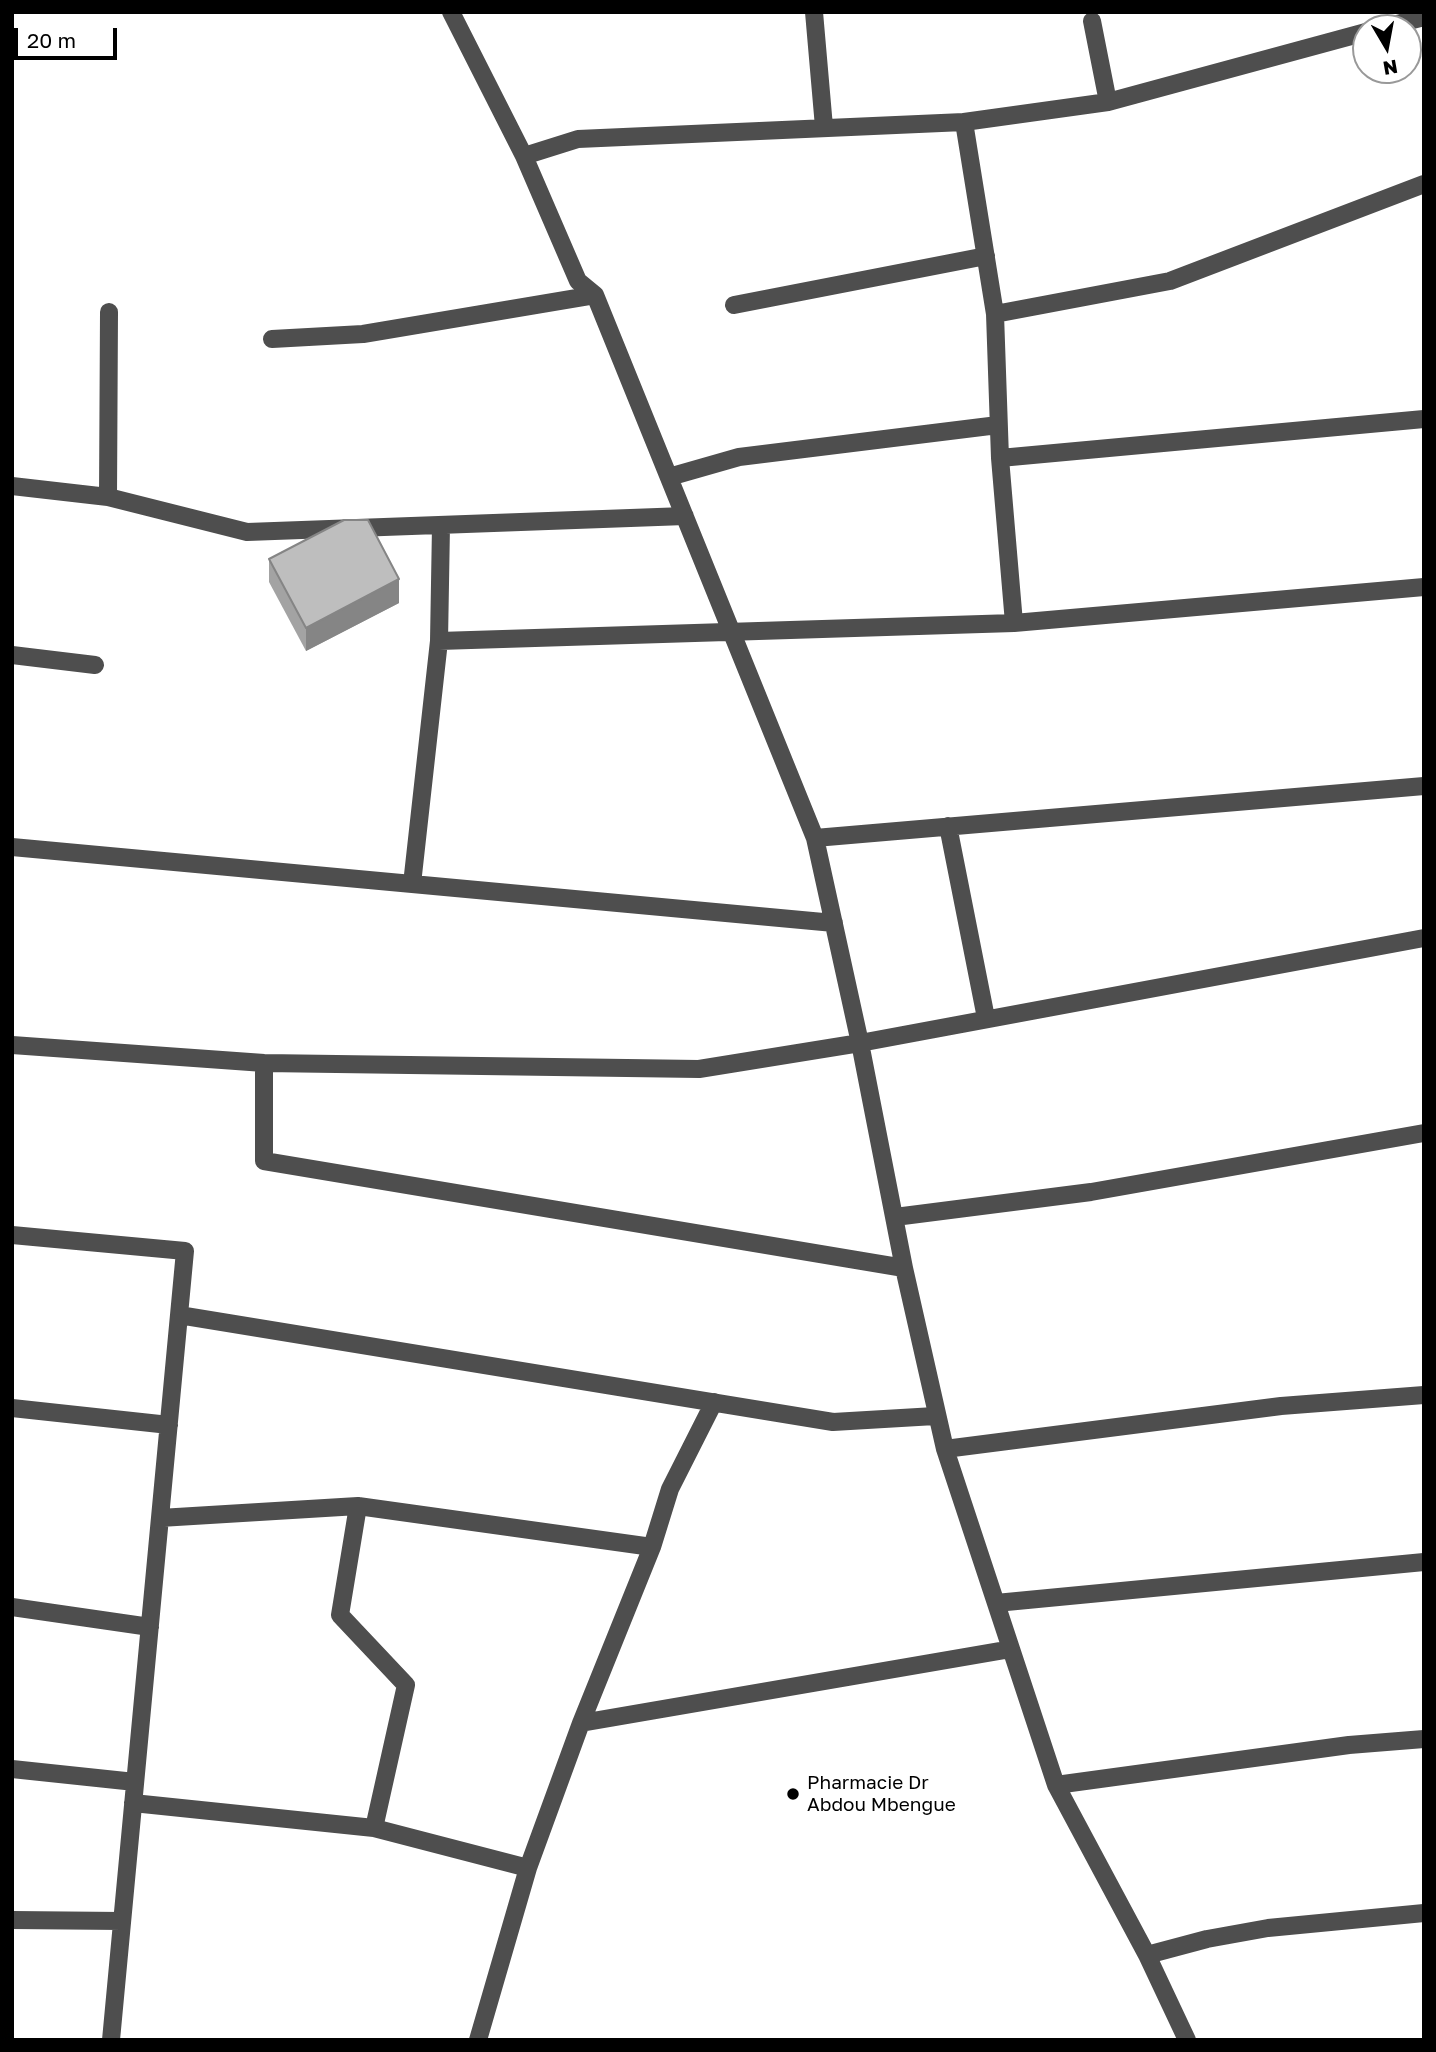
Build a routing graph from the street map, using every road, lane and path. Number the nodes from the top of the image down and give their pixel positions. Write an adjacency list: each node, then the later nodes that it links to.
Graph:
1 (451, 12): 8 (street)
2 (814, 12): 7 (street)
3 (1092, 21): 5 (street)
4 (1352, 36): 5 (street)
5 (1108, 102): 6 (street)
6 (964, 122): 7 (street); 10 (street)
7 (824, 127): 8 (street)
8 (524, 156): 11 (street)
9 (1424, 184): 14 (street)
10 (986, 256): 12 (street); 14 (street)
11 (595, 295): 15 (street); 19 (street)
12 (734, 305)
13 (109, 312): 21 (street)
14 (995, 314): 17 (street)
15 (272, 339)
16 (1424, 419): 18 (street)
17 (998, 425): 18 (street); 19 (street)
18 (1000, 458): 25 (street)
19 (669, 477): 22 (street)
20 (12, 486): 21 (street)
21 (108, 497): 23 (street)
22 (685, 516): 23 (street); 26 (street)
23 (441, 526): 27 (street)
24 (1424, 587): 25 (street)
25 (1014, 623): 26 (street)
26 (732, 631): 27 (street); 32 (street)
27 (439, 641): 34 (street)
28 (12, 655): 29 (street)
29 (95, 665)
30 (1424, 786): 31 (street)
31 (948, 826): 32 (street); 37 (street)
32 (816, 838): 35 (street)
33 (12, 847): 34 (street)
34 (412, 884): 35 (street)
35 (834, 923): 38 (street)
36 (1424, 938): 37 (street)
37 (986, 1018): 38 (street)
38 (859, 1043): 40 (street); 42 (street)
39 (12, 1045): 40 (street)
40 (264, 1063): 44 (street)
41 (1424, 1133): 42 (street)
42 (895, 1217): 44 (street)
43 (12, 1235): 45 (street)
44 (904, 1268): 49 (street)
45 (179, 1315): 47 (street); 50 (street)
46 (1424, 1395): 51 (street)
47 (714, 1402): 49 (street); 54 (street)
48 (12, 1408): 50 (street)
49 (935, 1416): 51 (street)
50 (169, 1425): 53 (street)
51 (945, 1449): 56 (street)
52 (358, 1506): 53 (street); 54 (street); 66 (street)
53 (160, 1518): 58 (street)
54 (652, 1547): 60 (street)
55 (1424, 1562): 56 (street)
56 (996, 1603): 59 (street)
57 (12, 1607): 58 (street)
58 (150, 1627): 63 (street)
59 (1011, 1649): 60 (street); 64 (street)
60 (581, 1723): 67 (street)
61 (1424, 1739): 64 (street)
62 (12, 1769): 63 (street)
63 (135, 1782): 65 (street)
64 (1056, 1785): 71 (street)
65 (133, 1803): 66 (street); 70 (street)
66 (374, 1828): 67 (street)
67 (528, 1868): 73 (street)
68 (1424, 1913): 71 (street)
69 (12, 1920): 70 (street)
70 (122, 1921): 72 (street)
71 (1147, 1955): 74 (street)
72 (111, 2040)
73 (478, 2040)
74 (1187, 2040)

